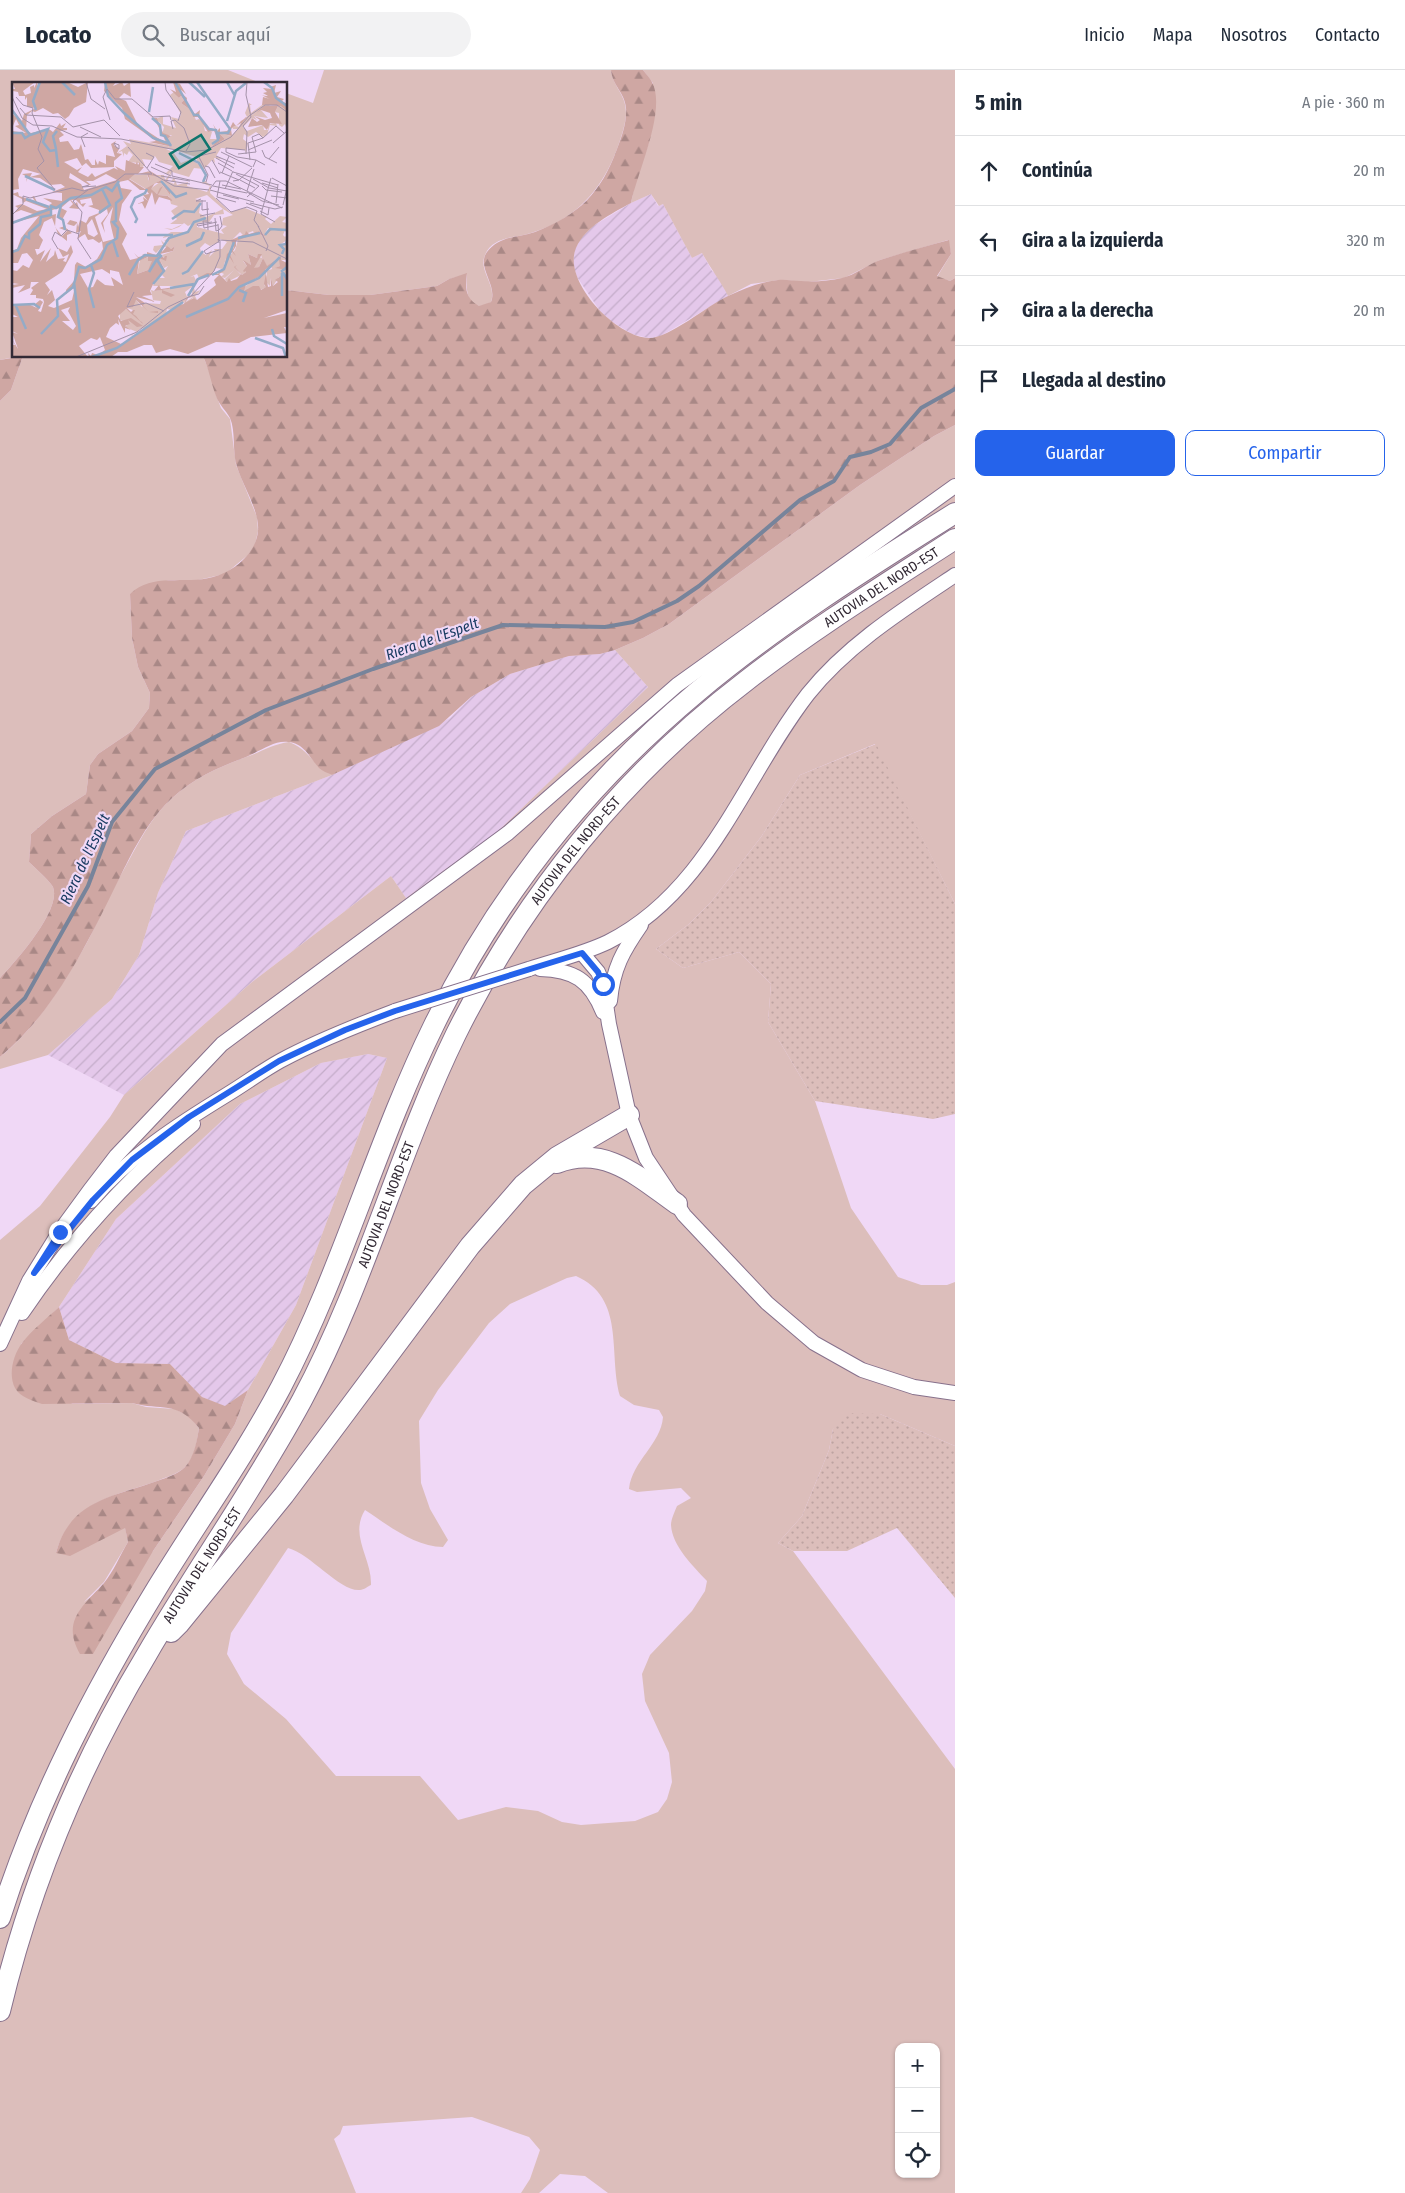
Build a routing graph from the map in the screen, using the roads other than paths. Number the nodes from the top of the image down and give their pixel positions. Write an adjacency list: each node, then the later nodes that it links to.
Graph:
1 (955, 486): 13 (street)
2 (955, 513): 17 (highway, AUTOVIA DEL NORD-EST)
3 (955, 539): 16 (highway, AUTOVIA DEL NORD-EST)
4 (955, 575): 5 (street)
5 (647, 917): 6 (street); 8 (street)
6 (582, 953): 7 (street); 8 (street)
7 (530, 969): 8 (street); 9 (street, bridge)
8 (609, 1024): 10 (street)
9 (228, 1094): 13 (street); 14 (street)
10 (629, 1115): 11 (highway); 12 (street)
11 (531, 1178): 12 (highway); 16 (highway)
12 (676, 1204): 15 (street)
13 (34, 1273): 14 (street)
14 (0, 1344)
15 (955, 1393)
16 (147, 1653): 18 (highway, AUTOVIA DEL NORD-EST)
17 (0, 1918)
18 (0, 2011)

